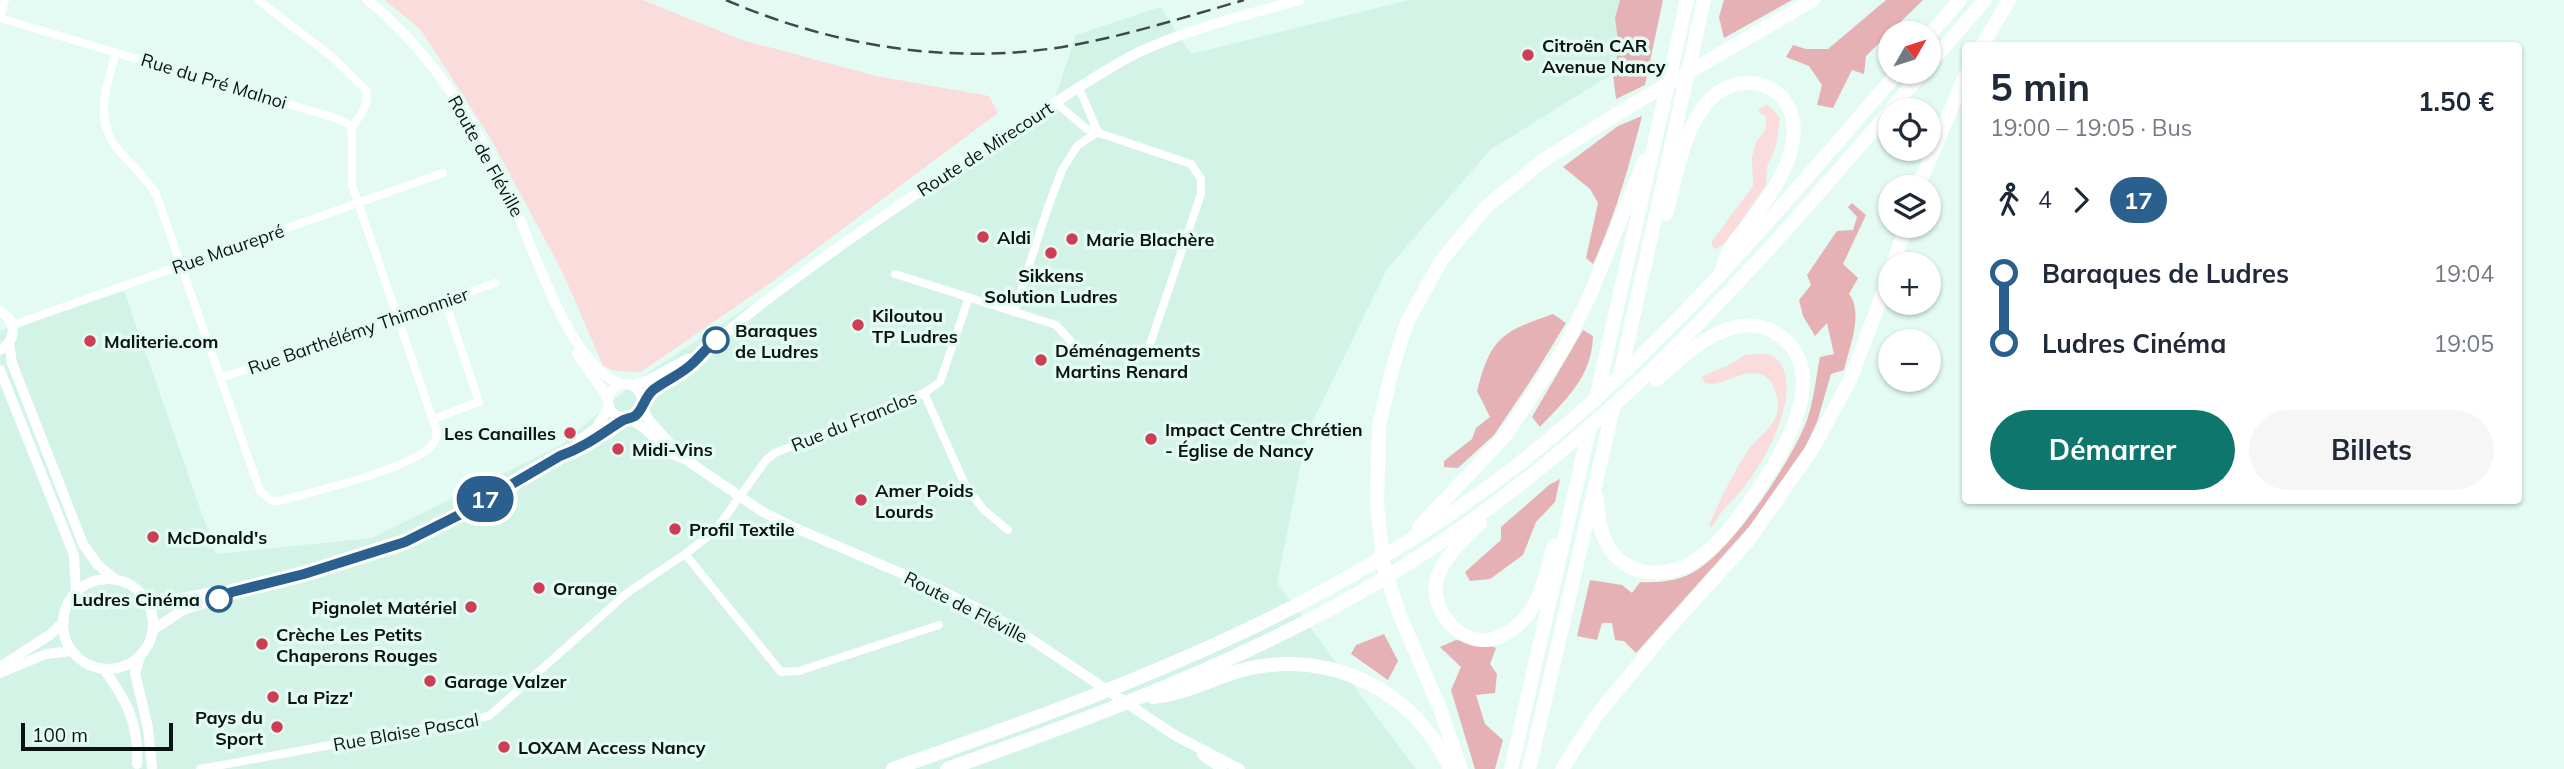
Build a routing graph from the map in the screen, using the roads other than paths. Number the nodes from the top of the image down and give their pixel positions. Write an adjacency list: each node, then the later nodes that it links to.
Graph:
1 (5, 0): 11 (street)
2 (258, 0): 24 (street)
3 (368, 0): 41 (main road, Route de Fléville)
4 (1300, 0): 19 (main road, Route de Mirecourt)
5 (1687, 0): 22 (highway)
6 (1704, 0): 29 (highway)
7 (1813, 0): 87 (highway)
8 (1960, 0): 12 (highway)
9 (1985, 0): 14 (highway)
10 (2009, 0): 13 (highway)
11 (0, 18): 15 (street, Rue du Pré Malnoi)
12 (1941, 22)
13 (1984, 42)
14 (1941, 51)
15 (116, 52): 24 (street, Rue du Pré Malnoi); 30 (street)
16 (1962, 83): 27 (highway)
17 (1888, 84): 32 (highway)
18 (1913, 84): 20 (highway)
19 (1079, 88): 21 (main road, Route de Mirecourt); 25 (street)
20 (1900, 98)
21 (1056, 103): 25 (street); 44 (main road, Route de Mirecourt)
22 (1660, 121): 57 (highway); 63 (highway)
23 (1878, 124): 47 (highway)
24 (351, 128): 28 (street)
25 (1098, 132): 38 (street); 43 (street)
26 (443, 173): 28 (street, Rue Maurepré)
27 (1923, 175)
28 (358, 203): 30 (street, Rue Maurepré); 39 (street)
29 (1647, 260): 32 (highway); 59 (highway)
30 (181, 265): 40 (street, Rue Maurepré); 48 (street)
31 (895, 274): 34 (street)
32 (1719, 278): 63 (highway)
33 (495, 283): 35 (street, Rue Barthélémy Thimonnier)
34 (969, 297): 38 (street); 51 (street, Rue du Franclos)
35 (445, 301): 39 (street, Rue Barthélémy Thimonnier); 54 (street)
36 (1878, 306): 90 (highway)
37 (0, 311): 40 (main road)
38 (1014, 312): 45 (street)
39 (397, 317): 48 (street, Rue Barthélémy Thimonnier); 54 (street)
40 (13, 325): 42 (main road)
41 (571, 335): 49 (main road, Route de Fléville); 52 (main road, Route de Fléville)
42 (5, 347): 65 (main road)
43 (1148, 350)
44 (700, 353): 50 (main road, Route de Mirecourt); 53 (main road, Route de Mirecourt)
45 (1084, 356)
46 (0, 370): 66 (main road)
47 (1656, 375): 59 (highway); 61 (highway)
48 (221, 378): 54 (street)
49 (620, 384): 50 (main road); 52 (main road)
50 (633, 385): 53 (main road)
51 (924, 393): 60 (street, Rue du Franclos); 62 (street)
52 (608, 403): 55 (main road); 56 (main road)
53 (642, 405): 55 (main road); 58 (main road, Route de Fléville)
54 (433, 419)
55 (627, 419): 56 (main road); 58 (main road, Route de Fléville)
56 (560, 456): 67 (main road)
57 (1583, 458): 61 (highway); 88 (highway)
58 (685, 459): 60 (main road, Route de Fléville)
59 (1594, 488): 89 (highway)
60 (740, 497): 64 (street, Rue Blaise Pascal); 78 (main road, Route de Fléville)
61 (1503, 498): 77 (highway)
62 (1009, 530)
63 (1401, 547): 82 (highway)
64 (685, 554): 70 (street); 81 (street, Rue Blaise Pascal)
65 (116, 580): 66 (main road); 68 (main road)
66 (76, 592): 69 (main road)
67 (232, 592): 68 (main road); 71 (main road)
68 (143, 597): 71 (main road)
69 (64, 621): 72 (main road); 74 (main road)
70 (939, 625)
71 (153, 630): 73 (main road)
72 (72, 651): 75 (main road); 76 (main road)
73 (140, 656): 75 (main road); 80 (main road)
74 (0, 667)
75 (104, 669): 79 (main road)
76 (0, 673)
77 (1138, 699): 83 (highway); 86 (highway)
78 (1189, 744): 84 (main road); 85 (main road, Route de Fléville)
79 (133, 767): 80 (main road)
80 (153, 768)
81 (200, 769)
82 (893, 769)
83 (947, 769)
84 (1222, 769)
85 (1240, 769)
86 (1450, 769)
87 (1461, 769)
88 (1511, 769)
89 (1529, 769)
90 (1562, 769)

